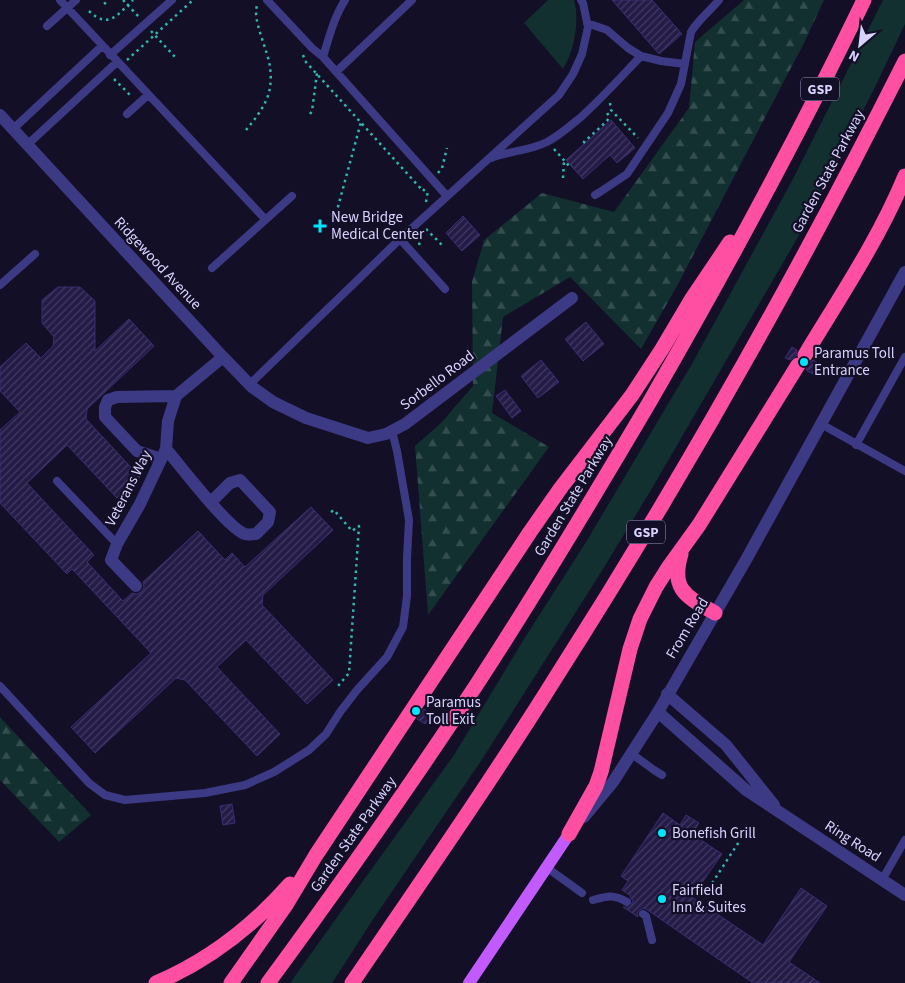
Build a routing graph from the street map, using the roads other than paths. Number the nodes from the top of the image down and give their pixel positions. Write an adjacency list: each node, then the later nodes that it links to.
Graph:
1 (60, 0): 10 (lane)
2 (76, 0): 10 (lane)
3 (172, 0): 14 (lane)
4 (267, 0): 16 (lane)
5 (345, 0): 16 (lane)
6 (412, 0): 20 (lane)
7 (581, 0): 11 (lane)
8 (719, 0): 19 (lane)
9 (864, 0): 27 (highway, Garden State Parkway / GSP)
10 (67, 8): 12 (lane); 13 (lane)
11 (587, 23): 15 (lane); 26 (lane)
12 (48, 26)
13 (102, 46): 14 (lane); 24 (lane)
14 (110, 54): 18 (lane)
15 (641, 56): 19 (lane); 26 (lane)
16 (323, 57): 20 (lane)
17 (905, 61): 77 (highway, Garden State Parkway / GSP)
18 (119, 64): 21 (lane); 25 (lane)
19 (685, 64): 29 (lane)
20 (336, 72): 31 (lane)
21 (148, 95): 22 (lane); 32 (lane)
22 (127, 114)
23 (0, 115): 24 (street, Ridgewood Avenue)
24 (13, 129): 25 (street, Ridgewood Avenue)
25 (27, 145): 40 (street, Ridgewood Avenue)
26 (486, 160): 31 (lane)
27 (779, 168): 64 (highway); 76 (highway, Garden State Parkway / GSP)
28 (905, 176): 53 (highway)
29 (595, 194)
30 (292, 196): 32 (lane)
31 (447, 196): 33 (lane)
32 (266, 219): 35 (lane)
33 (400, 240): 38 (lane); 42 (lane)
34 (34, 254): 37 (lane)
35 (212, 268)
36 (905, 272): 45 (street, From Road)
37 (0, 285)
38 (445, 289)
39 (572, 298): 46 (street, Sorbello Road)
40 (223, 357): 42 (street, Ridgewood Avenue); 43 (street)
41 (905, 357): 47 (lane)
42 (250, 384): 44 (street, Ridgewood Avenue)
43 (176, 396): 48 (street, Veterans Way); 48 (street)
44 (306, 418): 46 (street, Sorbello Road)
45 (821, 424): 47 (lane); 55 (street, From Road)
46 (392, 431): 56 (lane)
47 (856, 445): 49 (lane)
48 (164, 454): 51 (street); 52 (street, Veterans Way)
49 (903, 468)
50 (57, 481): 52 (lane)
51 (210, 502): 51 (street)
52 (117, 544): 54 (street, Veterans Way)
53 (682, 550): 55 (highway); 62 (highway)
54 (136, 586)
55 (715, 613): 57 (street, From Road)
56 (0, 686)
57 (667, 694): 58 (street, From Road); 61 (street)
58 (658, 712): 59 (street, From Road); 61 (street, Ring Road)
59 (632, 754): 60 (lane); 62 (street, From Road)
60 (662, 774)
61 (782, 814): 66 (street, Ring Road)
62 (569, 834): 65 (main road, From Road)
63 (905, 840): 66 (lane)
64 (316, 855): 74 (highway); 75 (highway)
65 (546, 867): 67 (lane); 73 (main road, From Road)
66 (882, 880): 68 (street, Ring Road)
67 (582, 893)
68 (905, 895)
69 (593, 900): 70 (lane)
70 (627, 902)
71 (643, 914): 72 (lane)
72 (652, 940)
73 (479, 976): 78 (main road, From Road)
74 (156, 983)
75 (231, 983)
76 (268, 983)
77 (352, 983)
78 (470, 983)

